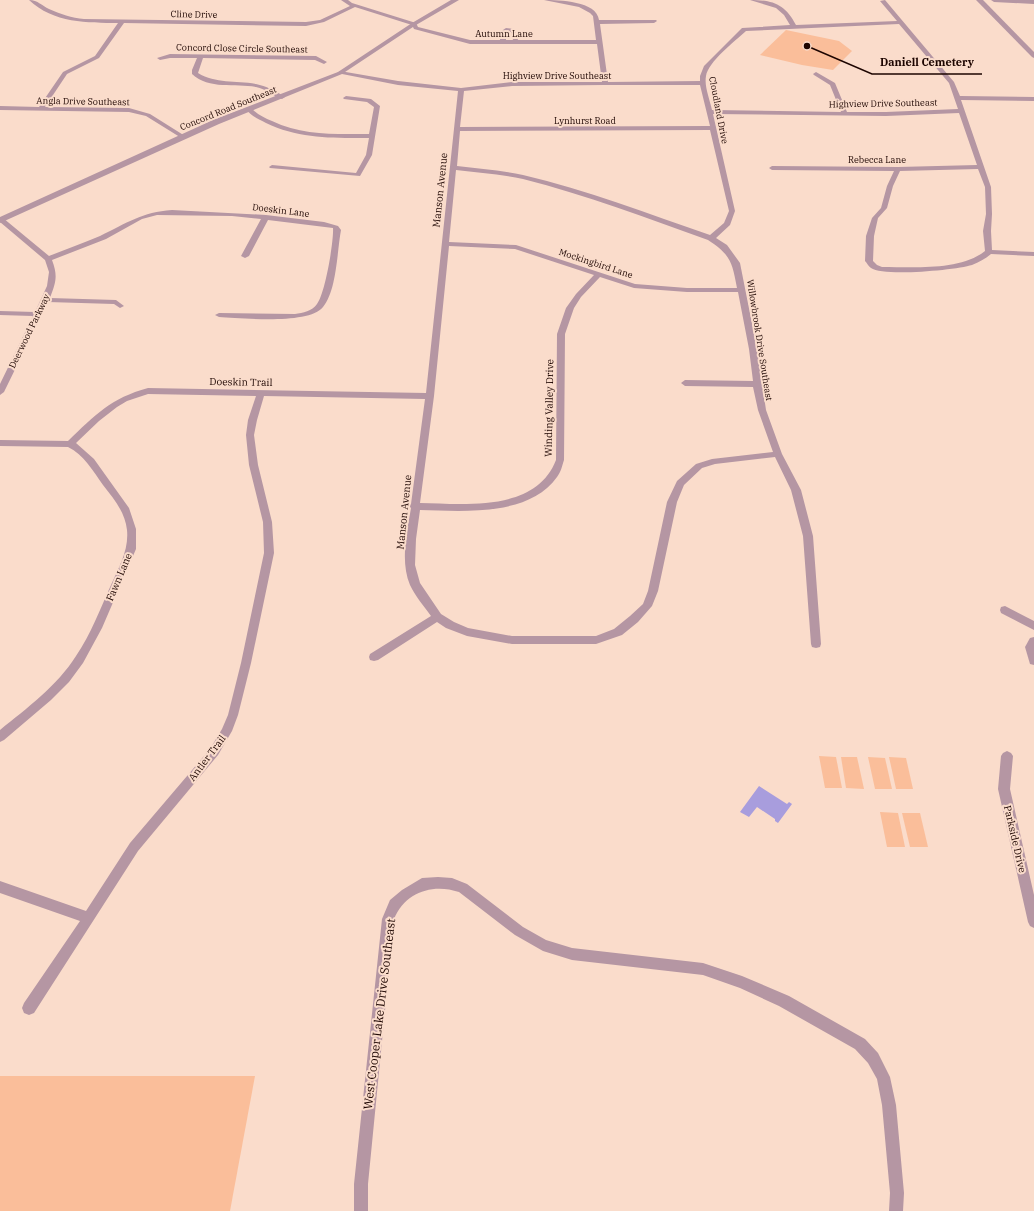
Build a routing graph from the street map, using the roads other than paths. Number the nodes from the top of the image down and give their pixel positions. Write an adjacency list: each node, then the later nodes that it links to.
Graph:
1 (32, 0): 11 (street, Cline Drive)
2 (344, 0): 10 (street, Autumn Lane)
3 (456, 0): 15 (street, Concord Road Southeast)
4 (547, 0): 12 (street)
5 (752, 0): 16 (street)
6 (979, 0): 21 (street)
7 (994, 0): 9 (street)
8 (883, 1): 14 (street)
9 (1034, 2)
10 (356, 6): 11 (street, Cline Drive); 15 (street, Autumn Lane)
11 (122, 22): 34 (street)
12 (596, 22): 13 (street); 19 (street)
13 (654, 22)
14 (901, 22): 16 (street, Cloudland Drive); 31 (street)
15 (414, 24): 18 (street, Autumn Lane); 24 (street, Concord Road Southeast)
16 (794, 27): 26 (street, Cloudland Drive)
17 (515, 40): 18 (street, Autumn Lane); 18 (street); 19 (street, Autumn Lane)
18 (502, 42)
19 (599, 42): 27 (street)
20 (201, 56): 22 (street, Concord Close Circle Southeast); 23 (street, Concord Close Circle Southeast); 29 (street)
21 (1034, 56)
22 (160, 58)
23 (324, 62)
24 (340, 73): 28 (street, Highview Drive Southeast); 29 (street, Concord Road Southeast)
25 (816, 74): 38 (street)
26 (703, 83): 27 (street, Highview Drive Southeast); 37 (street, Cloudland Drive)
27 (605, 84): 28 (street, Highview Drive Southeast)
28 (461, 90): 40 (street, Manson Avenue)
29 (282, 97): 35 (street, Concord Road Southeast)
30 (346, 98): 41 (street)
31 (959, 98): 32 (street); 36 (street)
32 (1034, 99)
33 (0, 108): 34 (street, Angla Drive Southeast)
34 (40, 109): 42 (street, Angla Drive Southeast)
35 (249, 109): 41 (street); 42 (street, Concord Road Southeast)
36 (962, 110): 38 (street, Highview Drive Southeast); 44 (street)
37 (709, 112): 38 (street, Highview Drive Southeast); 39 (street, Cloudland Drive)
38 (845, 114)
39 (712, 128): 40 (street, Lynhurst Road); 50 (street, Cloudland Drive)
40 (458, 129): 45 (street, Manson Avenue)
41 (372, 136): 43 (street)
42 (183, 137): 49 (street, Concord Road Southeast)
43 (272, 167)
44 (982, 167): 47 (street, Rebecca Lane); 52 (street)
45 (453, 168): 50 (street, Willowbrook Drive Southeast); 51 (street, Manson Avenue)
46 (772, 168): 47 (street, Rebecca Lane)
47 (898, 169): 52 (street)
48 (266, 217): 54 (street); 55 (street, Doeskin Lane); 62 (street, Doeskin Lane)
49 (0, 219): 55 (street)
50 (711, 238): 57 (street, Willowbrook Drive Southeast)
51 (445, 244): 56 (street, Mockingbird Lane); 67 (street, Manson Avenue)
52 (989, 252): 53 (street)
53 (1034, 254)
54 (245, 256)
55 (48, 259): 58 (street, Deerwood Parkway)
56 (598, 275): 57 (street, Mockingbird Lane); 71 (street, Winding Valley Drive)
57 (742, 290): 64 (street, Willowbrook Drive Southeast)
58 (45, 300): 59 (street); 61 (street, Deerwood Parkway)
59 (120, 306)
60 (0, 313): 61 (street)
61 (38, 314): 65 (street, Deerwood Parkway)
62 (219, 315)
63 (685, 383): 64 (street)
64 (756, 384): 70 (street, Willowbrook Drive Southeast)
65 (0, 392)
66 (261, 393): 67 (street, Doeskin Trail); 69 (street, Doeskin Trail); 83 (street, Antler Trail)
67 (430, 396): 71 (street, Manson Avenue)
68 (0, 443): 69 (street)
69 (70, 444): 79 (street, Fawn Lane)
70 (778, 454): 73 (street, Manson Avenue); 76 (street, Willowbrook Drive Southeast)
71 (414, 506): 73 (street, Manson Avenue)
72 (1004, 610): 74 (street)
73 (437, 617): 77 (street)
74 (1034, 626)
75 (1034, 641): 78 (street)
76 (816, 644)
77 (374, 657)
78 (1034, 661)
79 (0, 737)
80 (1007, 756): 82 (street, Parkside Drive)
81 (0, 887): 83 (street)
82 (1032, 903): 84 (street, Parkside Drive)
83 (89, 918): 85 (street, Antler Trail)
84 (1034, 922)
85 (29, 1008)
86 (361, 1211): 87 (street, West Cooper Lake Drive Southeast)
87 (896, 1211)

